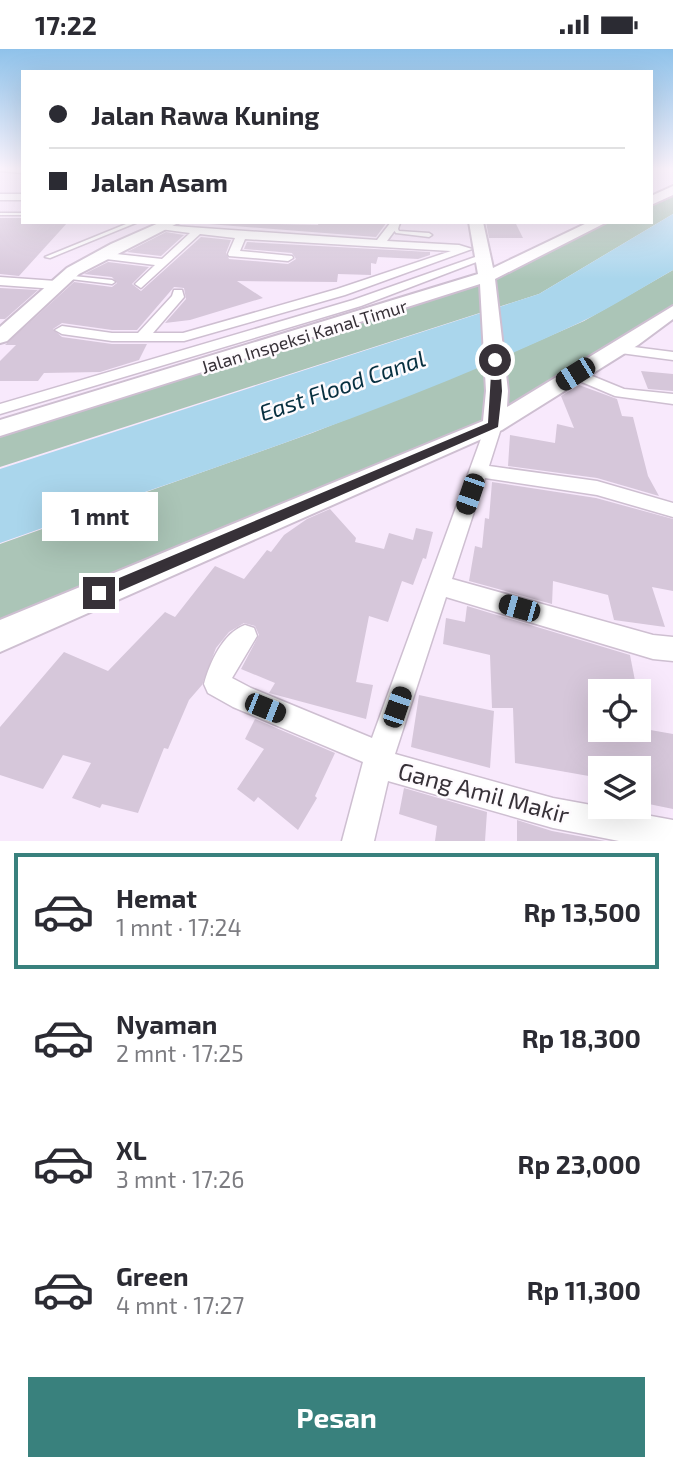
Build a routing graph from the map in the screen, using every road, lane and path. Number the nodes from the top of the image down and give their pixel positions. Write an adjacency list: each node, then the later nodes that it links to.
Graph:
1 (0, 214): 2 (lane)
2 (21, 214)
3 (131, 224): 14 (lane)
4 (396, 224): 11 (lane)
5 (396, 224): 12 (street)
6 (476, 224): 17 (street)
7 (594, 224): 17 (street, Jalan Inspeksi Kanal Timur)
8 (168, 225): 9 (street); 13 (street)
9 (198, 231): 10 (street); 16 (street)
10 (242, 235): 12 (street); 15 (street)
11 (429, 235)
12 (387, 245): 17 (street)
13 (98, 255): 16 (street); 19 (street)
14 (48, 257)
15 (288, 258)
16 (163, 262): 21 (street)
17 (481, 265): 26 (street); 29 (street); 34 (street); 35 (street, Jalan Inspeksi Kanal Timur)
18 (0, 281): 19 (street)
19 (60, 281): 20 (lane); 25 (street)
20 (112, 282)
21 (141, 284)
22 (178, 293): 27 (street)
23 (673, 311): 28 (street)
24 (62, 330): 27 (street)
25 (0, 337)
26 (184, 337): 27 (street); 29 (street)
27 (141, 338)
28 (618, 349): 30 (street); 31 (street)
29 (191, 352): 33 (street)
30 (673, 356)
31 (575, 374): 32 (street); 34 (street)
32 (673, 399)
33 (0, 409)
34 (494, 425): 36 (street); 39 (street)
35 (0, 428)
36 (478, 471): 37 (street); 38 (street)
37 (673, 510)
38 (439, 585): 41 (street); 42 (street)
39 (0, 636)
40 (245, 636): 42 (street, Gang Amil Makir)
41 (673, 649)
42 (379, 759): 43 (street, Gang Amil Makir); 44 (street)
43 (673, 836)
44 (358, 841)

